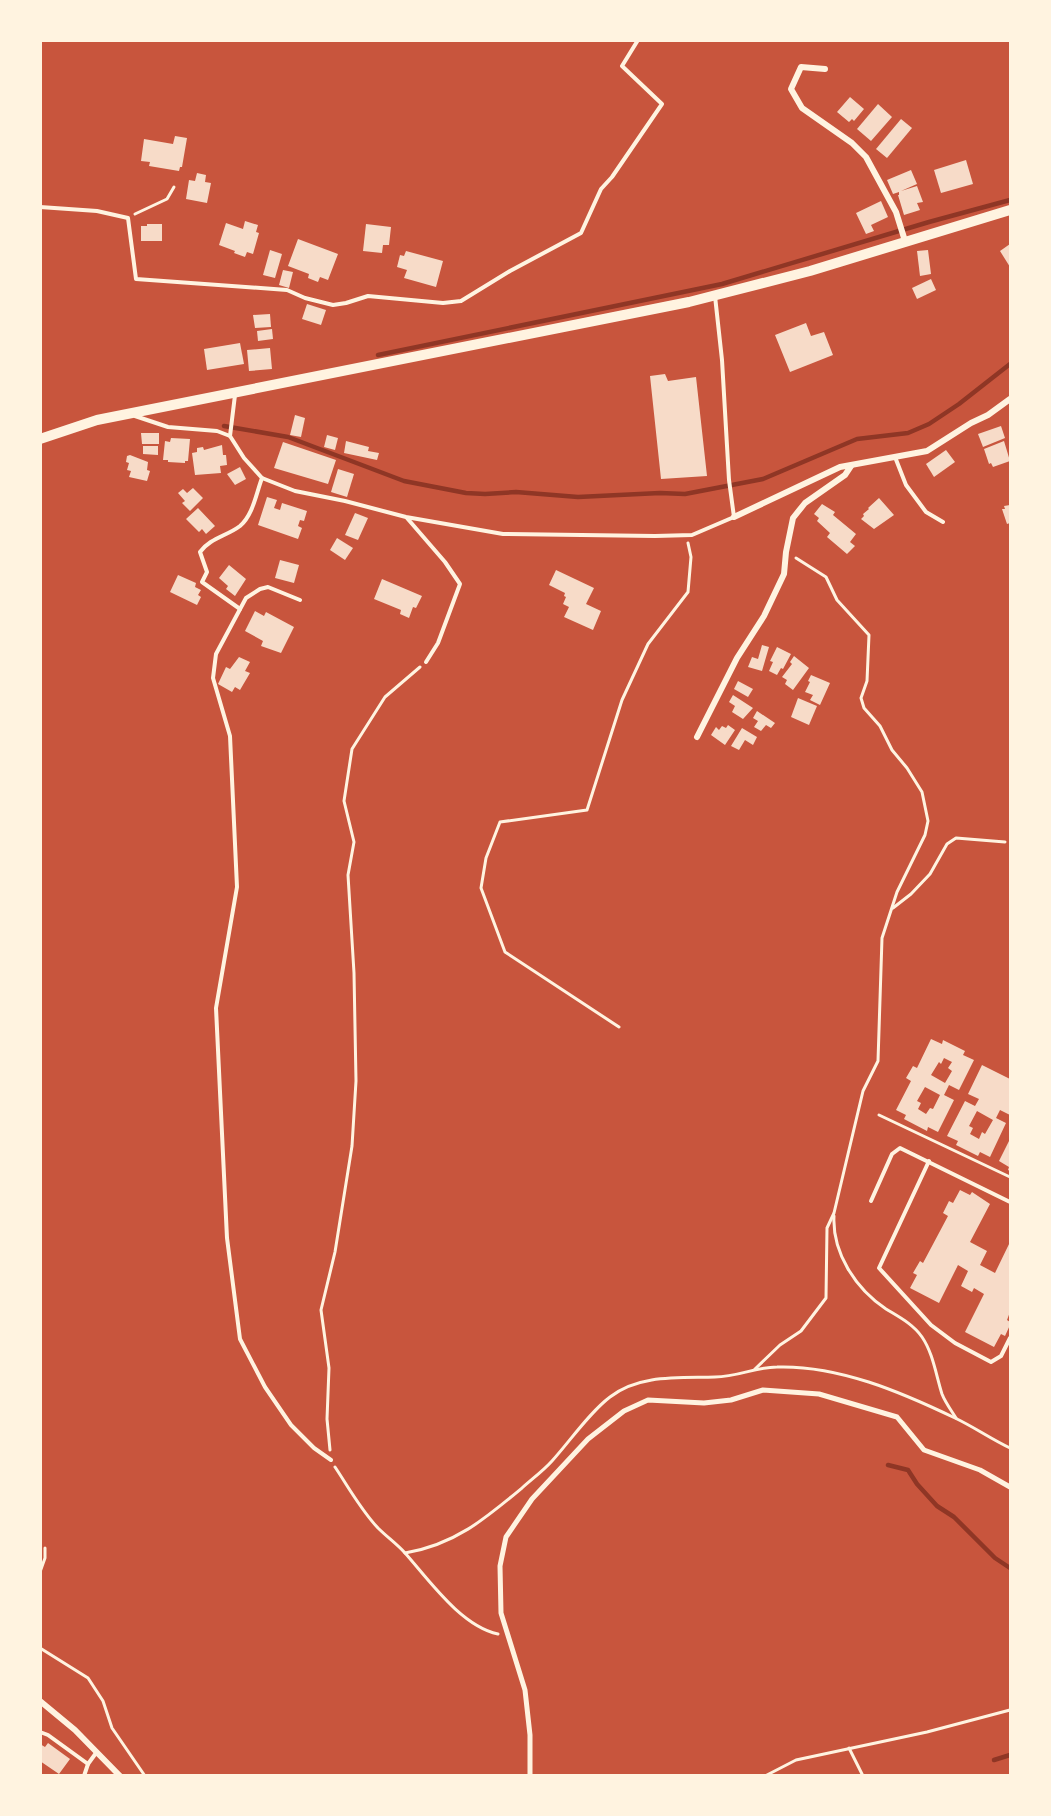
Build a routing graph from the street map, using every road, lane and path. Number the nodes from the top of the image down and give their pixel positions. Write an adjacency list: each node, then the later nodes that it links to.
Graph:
1 (638, 40): 6 (lane)
2 (825, 69): 7 (street)
3 (174, 187): 6 (path)
4 (40, 207): 6 (lane)
5 (1011, 210): 7 (street)
6 (128, 218)
7 (904, 238): 8 (street)
8 (715, 296): 9 (street); 18 (lane)
9 (235, 394): 11 (street); 12 (lane)
10 (1011, 399): 14 (street)
11 (129, 414): 12 (lane); 13 (street)
12 (230, 435): 16 (lane)
13 (40, 439)
14 (895, 456): 15 (street); 19 (lane)
15 (851, 466): 18 (street); 25 (street)
16 (262, 478): 17 (lane); 23 (lane)
17 (406, 517): 20 (lane); 24 (lane)
18 (734, 518): 20 (lane)
19 (943, 522)
20 (687, 535): 28 (path)
21 (807, 564): 27 (path)
22 (300, 600): 23 (lane)
23 (240, 610): 39 (lane)
24 (426, 662): 39 (path)
25 (697, 737)
26 (1005, 842): 27 (path)
27 (891, 910): 34 (path)
28 (619, 1027)
29 (879, 1115): 31 (path)
30 (929, 1161): 32 (lane); 33 (lane); 35 (lane)
31 (1011, 1177)
32 (871, 1201)
33 (1011, 1202)
34 (834, 1213): 36 (path); 37 (path)
35 (1011, 1338)
36 (754, 1370): 37 (path); 42 (path)
37 (957, 1419): 38 (path)
38 (1011, 1448)
39 (331, 1460): 42 (path)
40 (1011, 1487): 55 (street)
41 (45, 1548): 43 (path)
42 (405, 1553): 44 (path)
43 (40, 1572)
44 (491, 1633)
45 (40, 1648): 54 (path)
46 (40, 1701): 50 (street)
47 (1011, 1710): 49 (path)
48 (40, 1732): 51 (lane)
49 (849, 1748): 56 (path); 57 (path)
50 (97, 1752): 51 (lane); 53 (street)
51 (88, 1764): 52 (lane)
52 (84, 1776)
53 (120, 1776)
54 (145, 1776)
55 (530, 1776)
56 (765, 1776)
57 (863, 1776)

